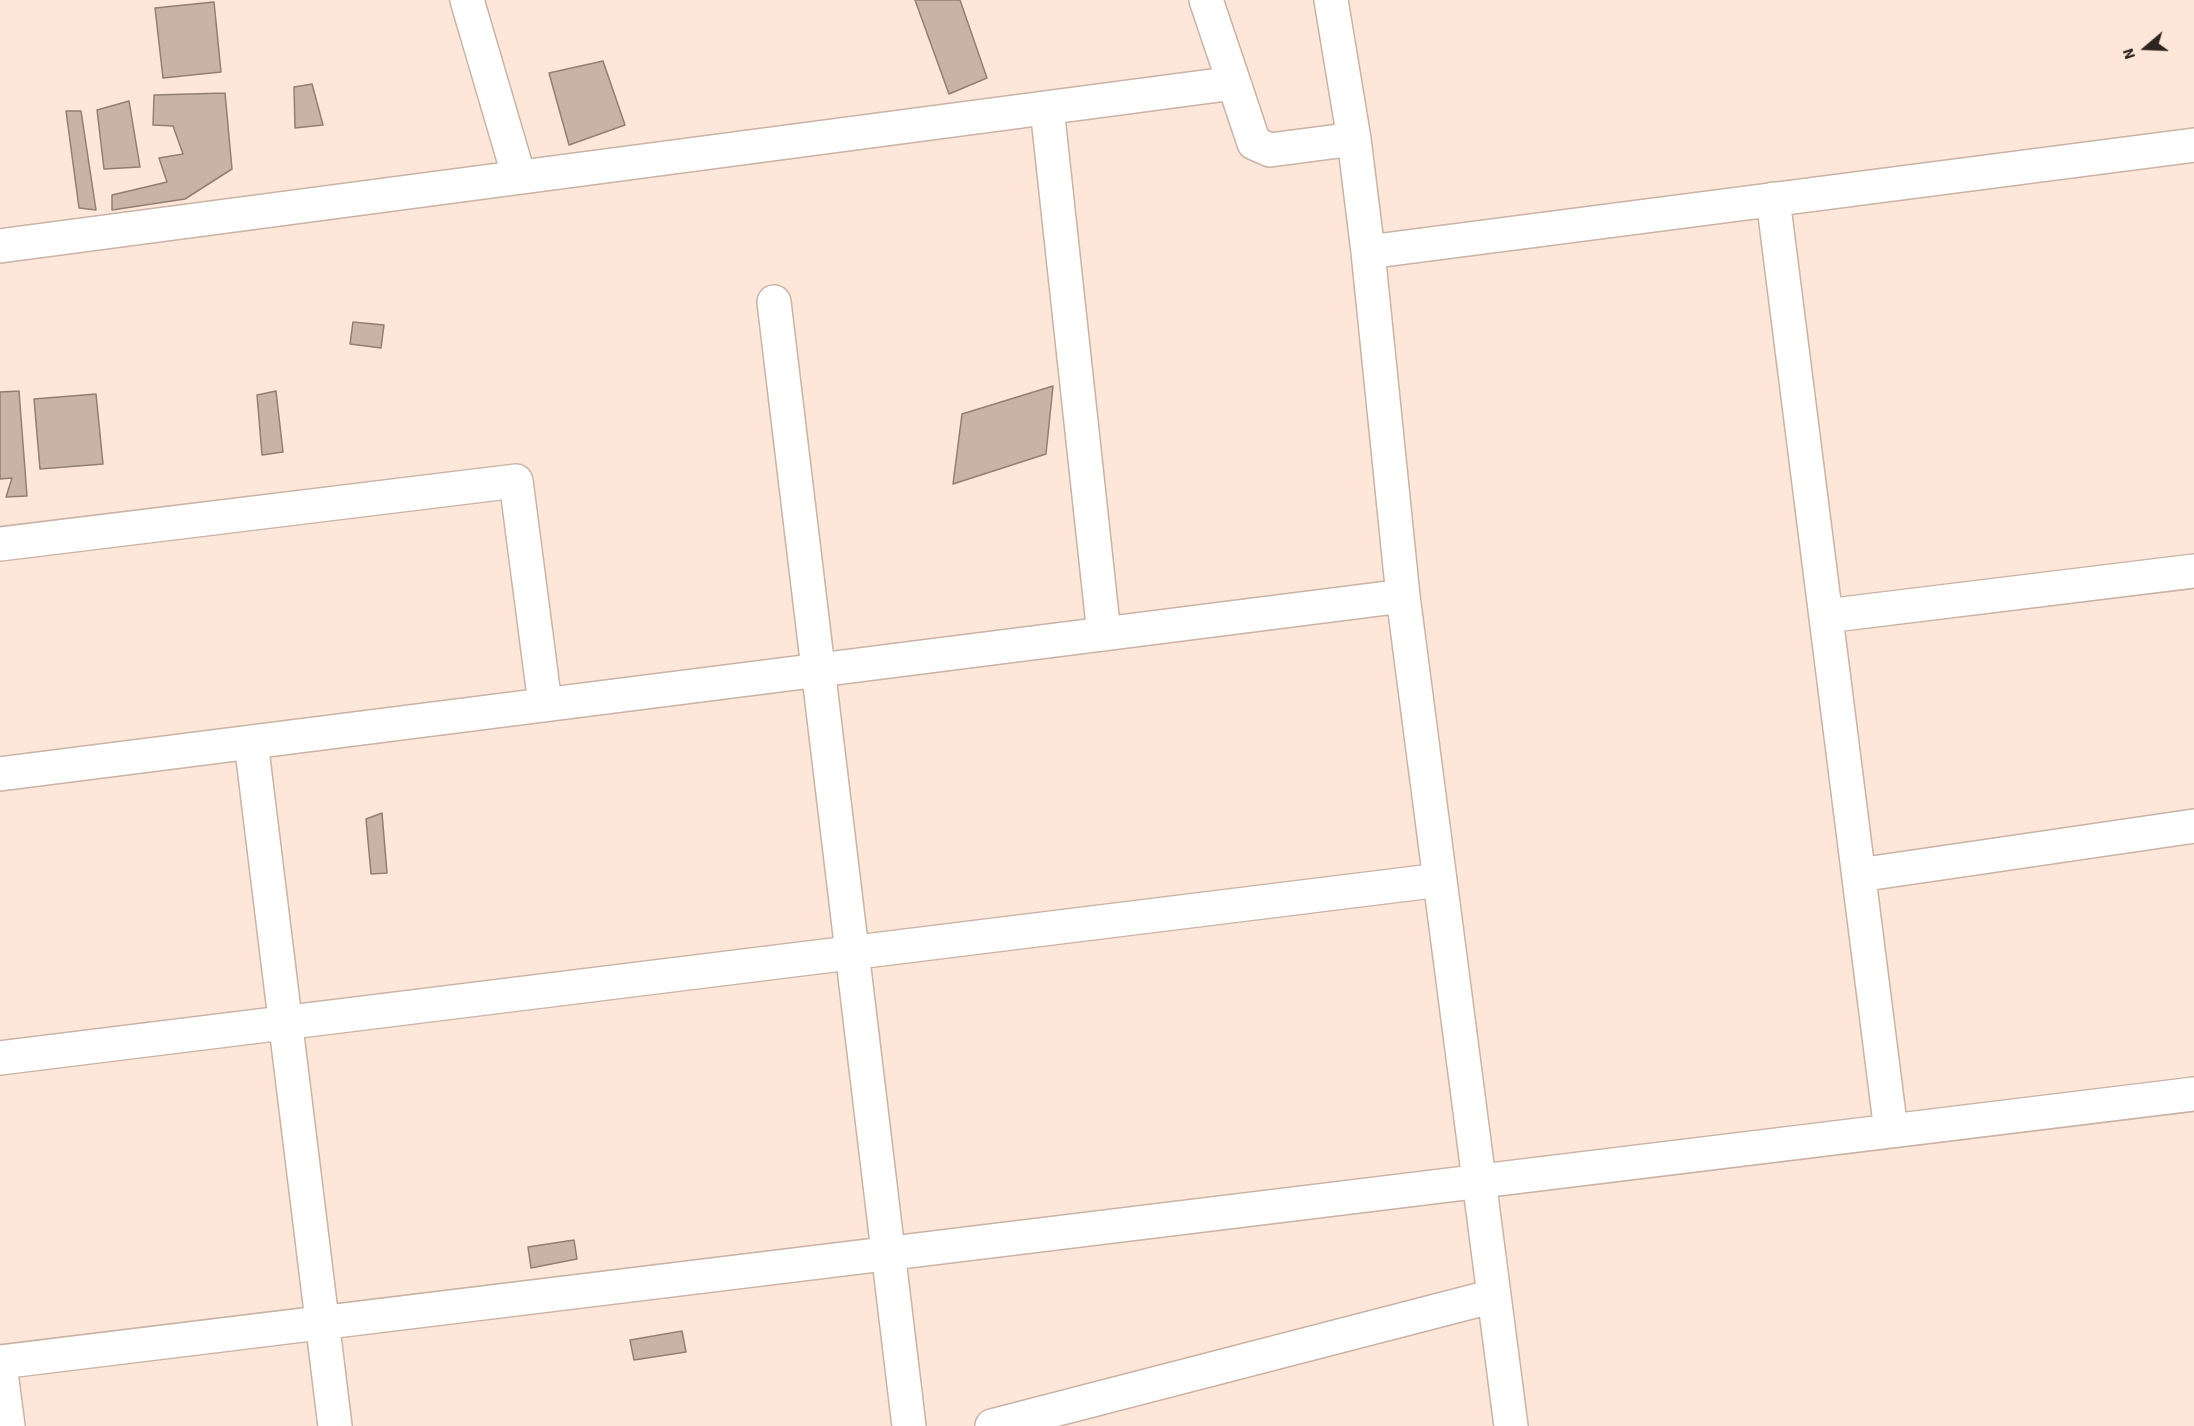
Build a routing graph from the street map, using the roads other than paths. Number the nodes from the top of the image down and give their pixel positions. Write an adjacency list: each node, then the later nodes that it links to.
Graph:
1 (467, 0): 8 (street)
2 (1206, 0): 4 (street)
3 (1331, 0): 6 (street)
4 (1234, 83): 5 (street); 6 (street)
5 (1047, 108): 8 (street); 17 (street)
6 (1354, 139): 11 (street)
7 (2194, 145): 9 (street)
8 (519, 177): 10 (street)
9 (1773, 199): 11 (street); 16 (street)
10 (0, 246)
11 (1368, 252): 15 (street)
12 (774, 302): 18 (street)
13 (0, 544): 19 (street)
14 (2194, 571): 16 (street)
15 (1403, 596): 17 (street); 24 (street)
16 (1826, 616): 23 (street)
17 (1104, 634): 18 (street)
18 (818, 670): 19 (street); 25 (street)
19 (545, 705): 20 (street)
20 (251, 742): 21 (street); 26 (street)
21 (0, 774)
22 (2194, 826): 23 (street)
23 (1859, 875): 29 (street)
24 (1440, 880): 25 (street); 30 (street)
25 (852, 952): 26 (street); 31 (street)
26 (286, 1023): 27 (street); 33 (street)
27 (0, 1059)
28 (2194, 1094): 29 (street)
29 (1891, 1131): 30 (street)
30 (1479, 1181): 31 (street); 32 (street)
31 (889, 1254): 33 (street); 37 (street)
32 (1494, 1296): 38 (street); 39 (street)
33 (322, 1323): 34 (street); 36 (street)
34 (0, 1364): 35 (street)
35 (8, 1426)
36 (335, 1426)
37 (909, 1426)
38 (992, 1426)
39 (1511, 1426)

